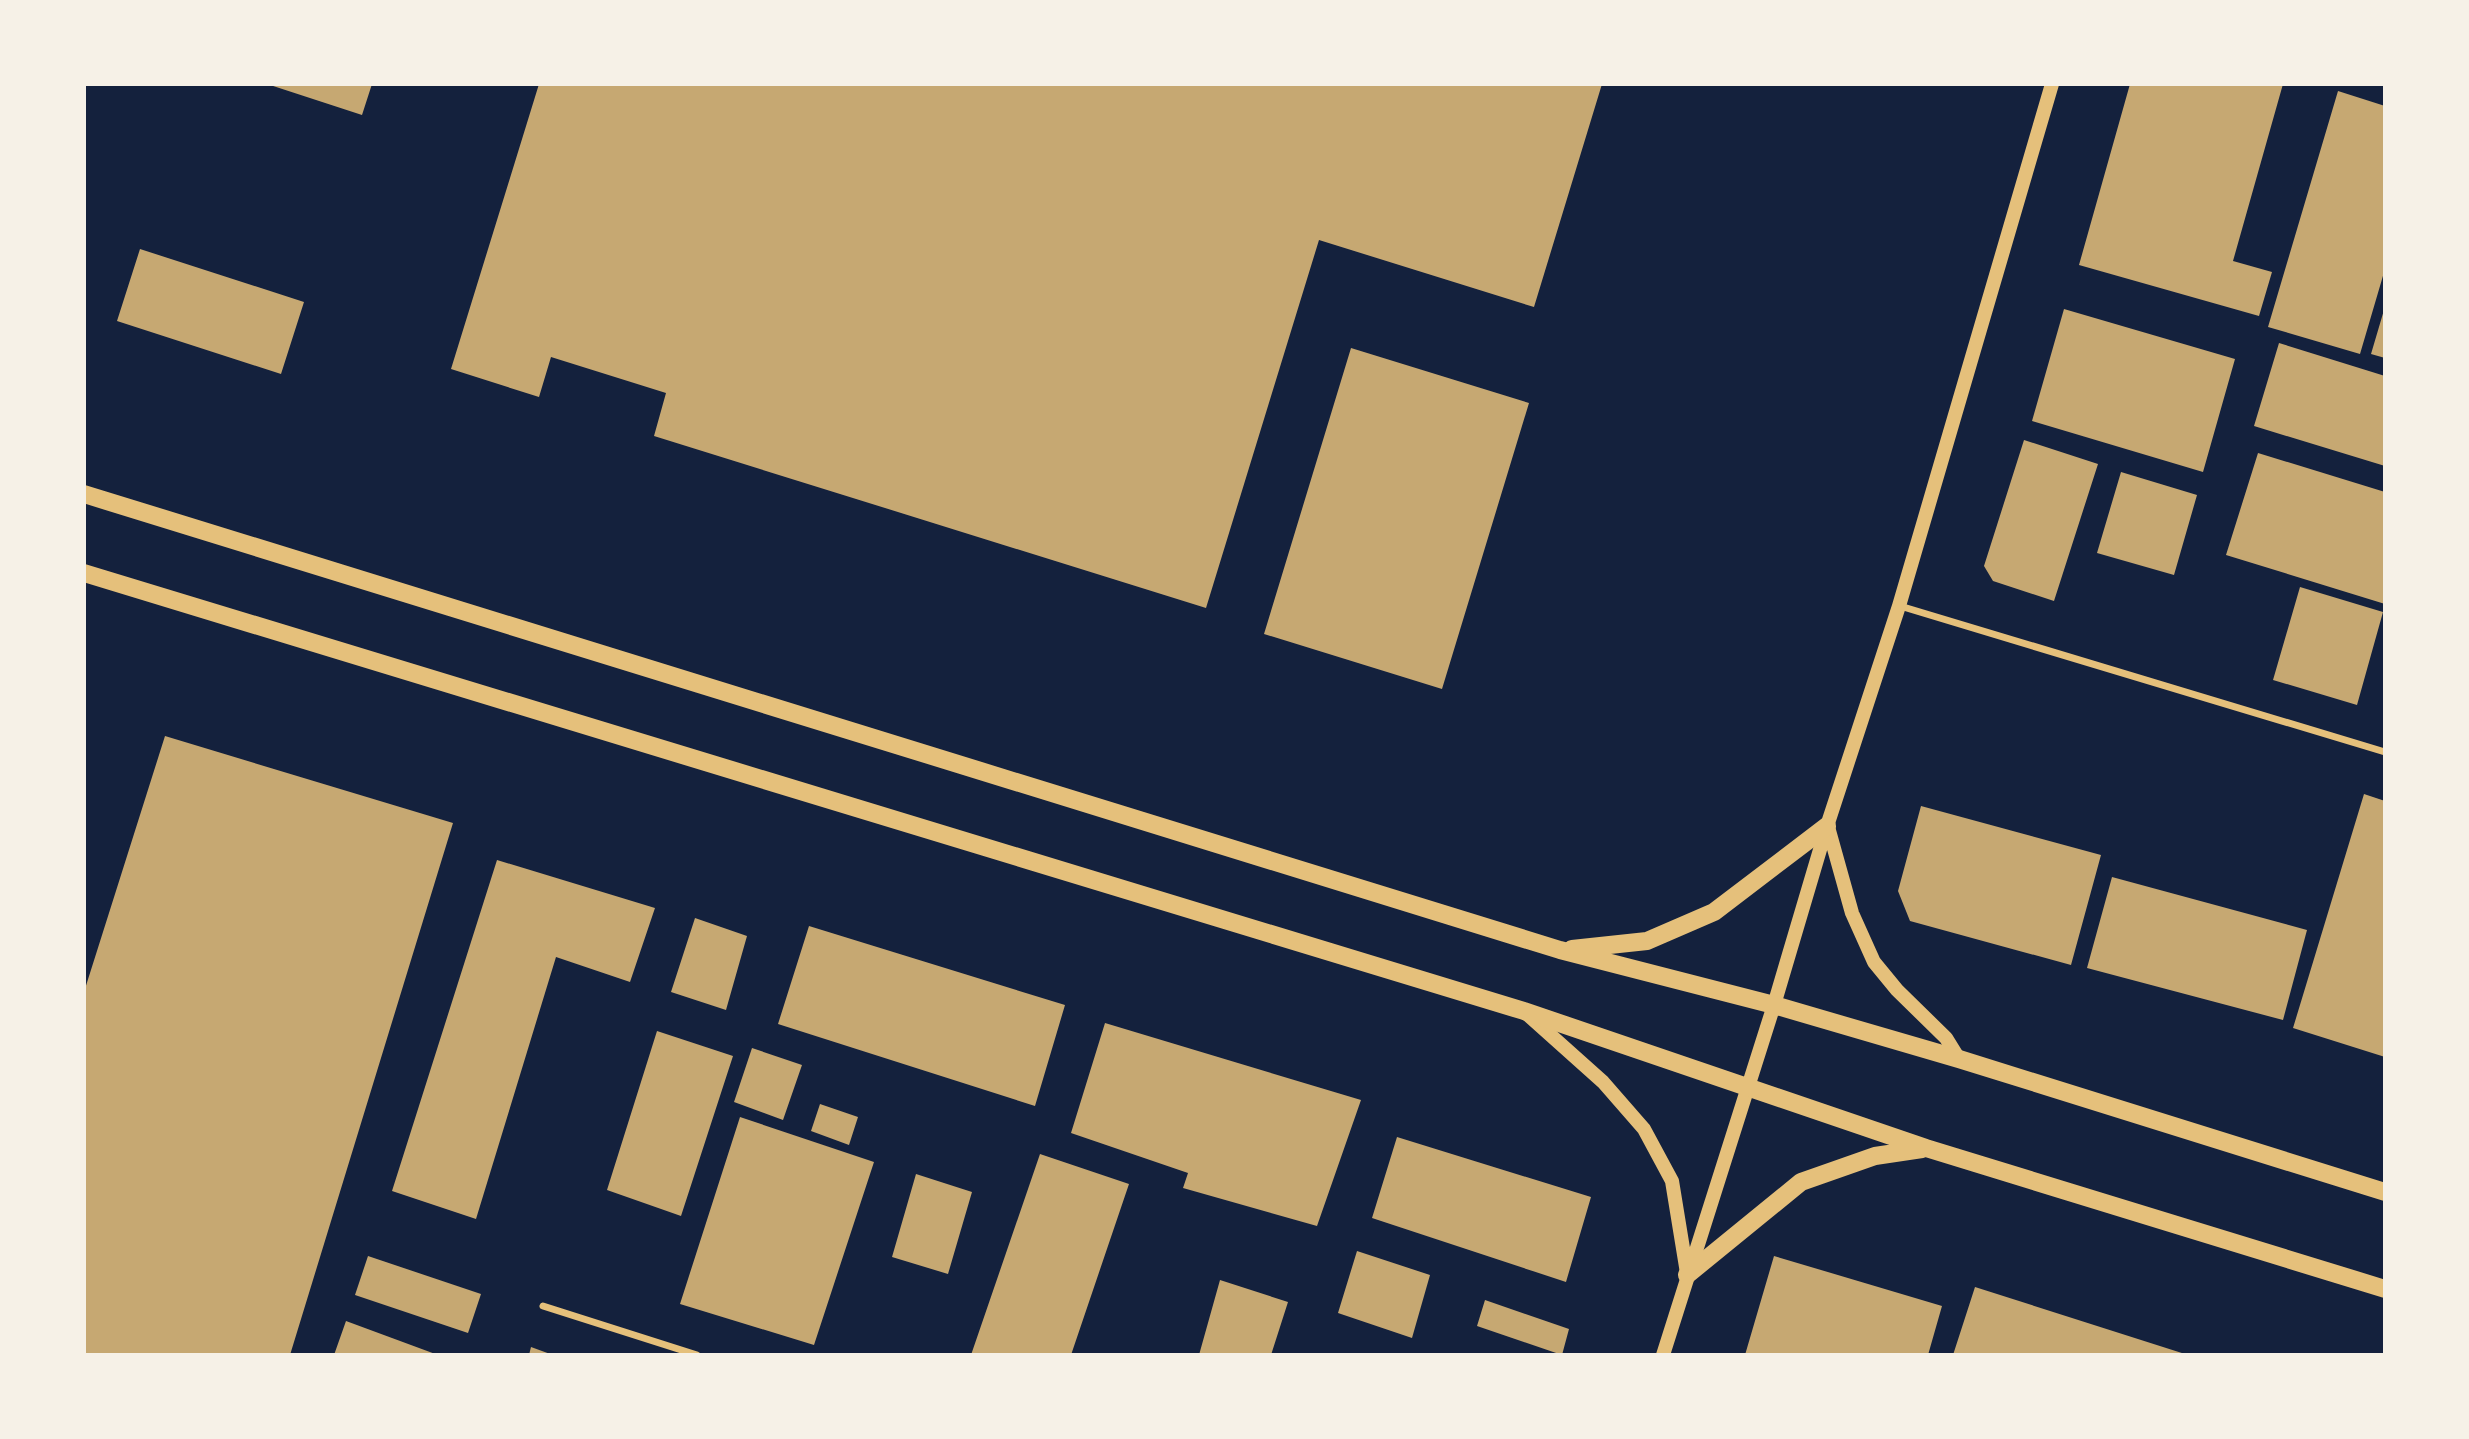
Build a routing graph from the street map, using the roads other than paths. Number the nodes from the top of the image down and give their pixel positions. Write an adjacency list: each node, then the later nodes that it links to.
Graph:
1 (2052, 84): 4 (main road)
2 (84, 494): 7 (main road)
3 (84, 573): 9 (main road)
4 (1899, 606): 5 (street); 6 (main road)
5 (2385, 752)
6 (1827, 826): 7 (main road); 8 (main road); 10 (main road)
7 (1560, 950): 8 (main road)
8 (1774, 1005): 10 (main road); 11 (main road)
9 (1524, 1011): 11 (main road); 14 (main road)
10 (1959, 1059): 13 (main road)
11 (1748, 1087): 12 (main road); 14 (main road)
12 (1926, 1148): 14 (main road); 15 (main road)
13 (2385, 1192)
14 (1687, 1275): 18 (main road)
15 (2385, 1289)
16 (543, 1306): 17 (street)
17 (697, 1355)
18 (1663, 1355)

